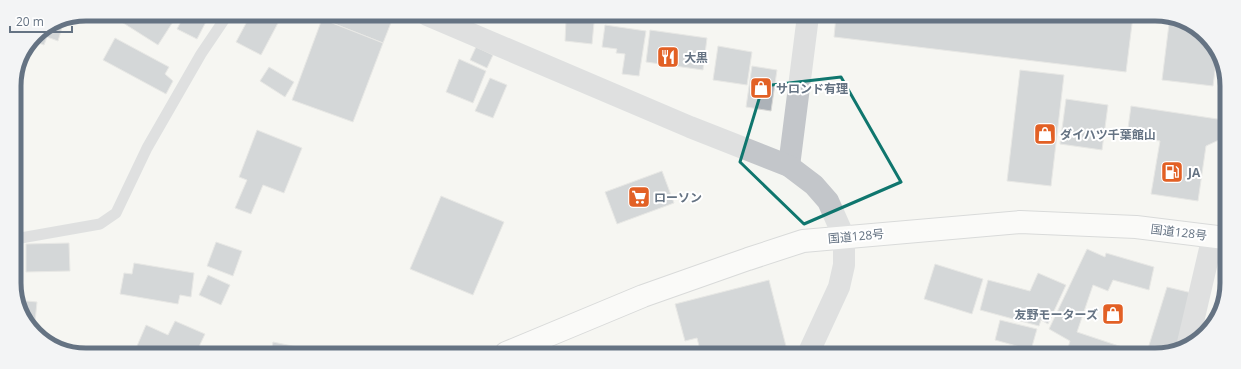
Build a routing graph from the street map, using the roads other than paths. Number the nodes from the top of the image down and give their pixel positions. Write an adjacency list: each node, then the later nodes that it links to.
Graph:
1 (223, 21): 7 (lane)
2 (441, 21): 4 (street)
3 (807, 21): 4 (street)
4 (788, 166): 5 (street)
5 (844, 237): 6 (highway, 国道128号); 9 (highway, 国道128号); 10 (street)
6 (1219, 237): 8 (street)
7 (21, 238)
8 (1190, 337)
9 (520, 348)
10 (811, 348)

